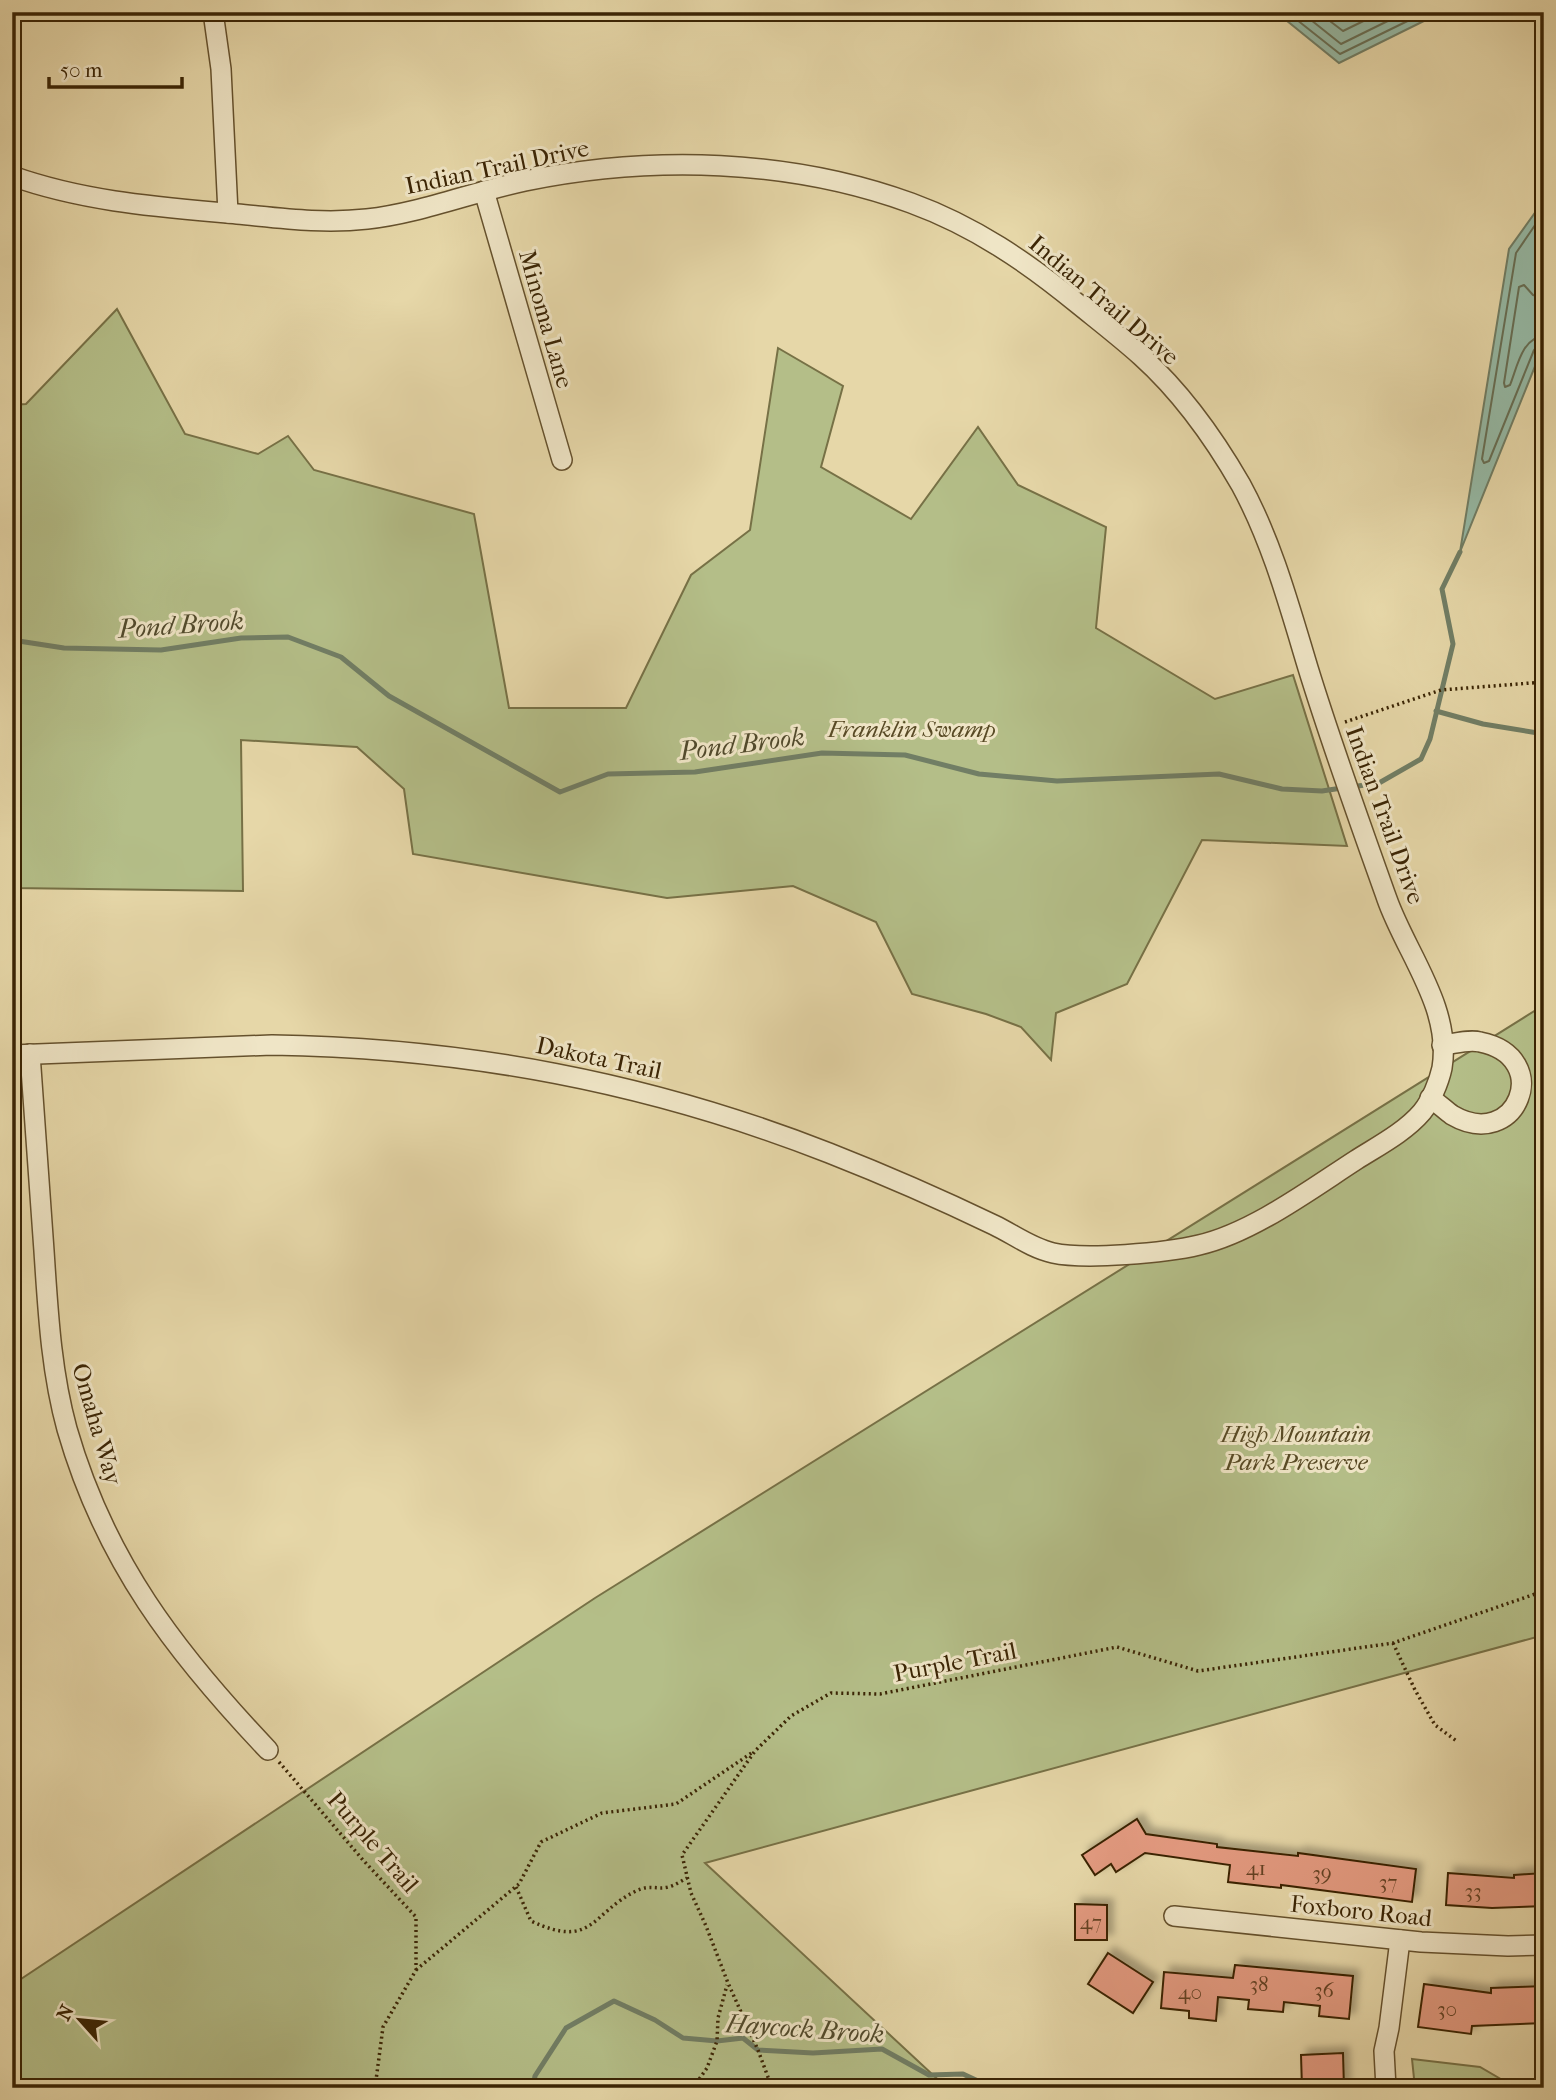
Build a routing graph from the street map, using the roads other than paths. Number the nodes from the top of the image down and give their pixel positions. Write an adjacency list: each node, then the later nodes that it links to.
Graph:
1 (213, 12): 4 (street)
2 (12, 176): 4 (street, Indian Trail Drive)
3 (484, 191): 4 (street, Indian Trail Drive); 5 (street, Minoma Lane); 6 (street, Indian Trail Drive)
4 (228, 213)
5 (562, 460)
6 (1442, 1045): 8 (street, Indian Trail Drive); 8 (street)
7 (21, 1055): 9 (street, Dakota Trail); 10 (street, Omaha Way)
8 (1430, 1098): 9 (street, Indian Trail Drive)
9 (1146, 1252)
10 (268, 1750)
11 (1174, 1916): 12 (street, Foxboro Road)
12 (1399, 1940): 13 (street, Foxboro Road); 14 (street)
13 (1544, 1945)
14 (1386, 2088)

